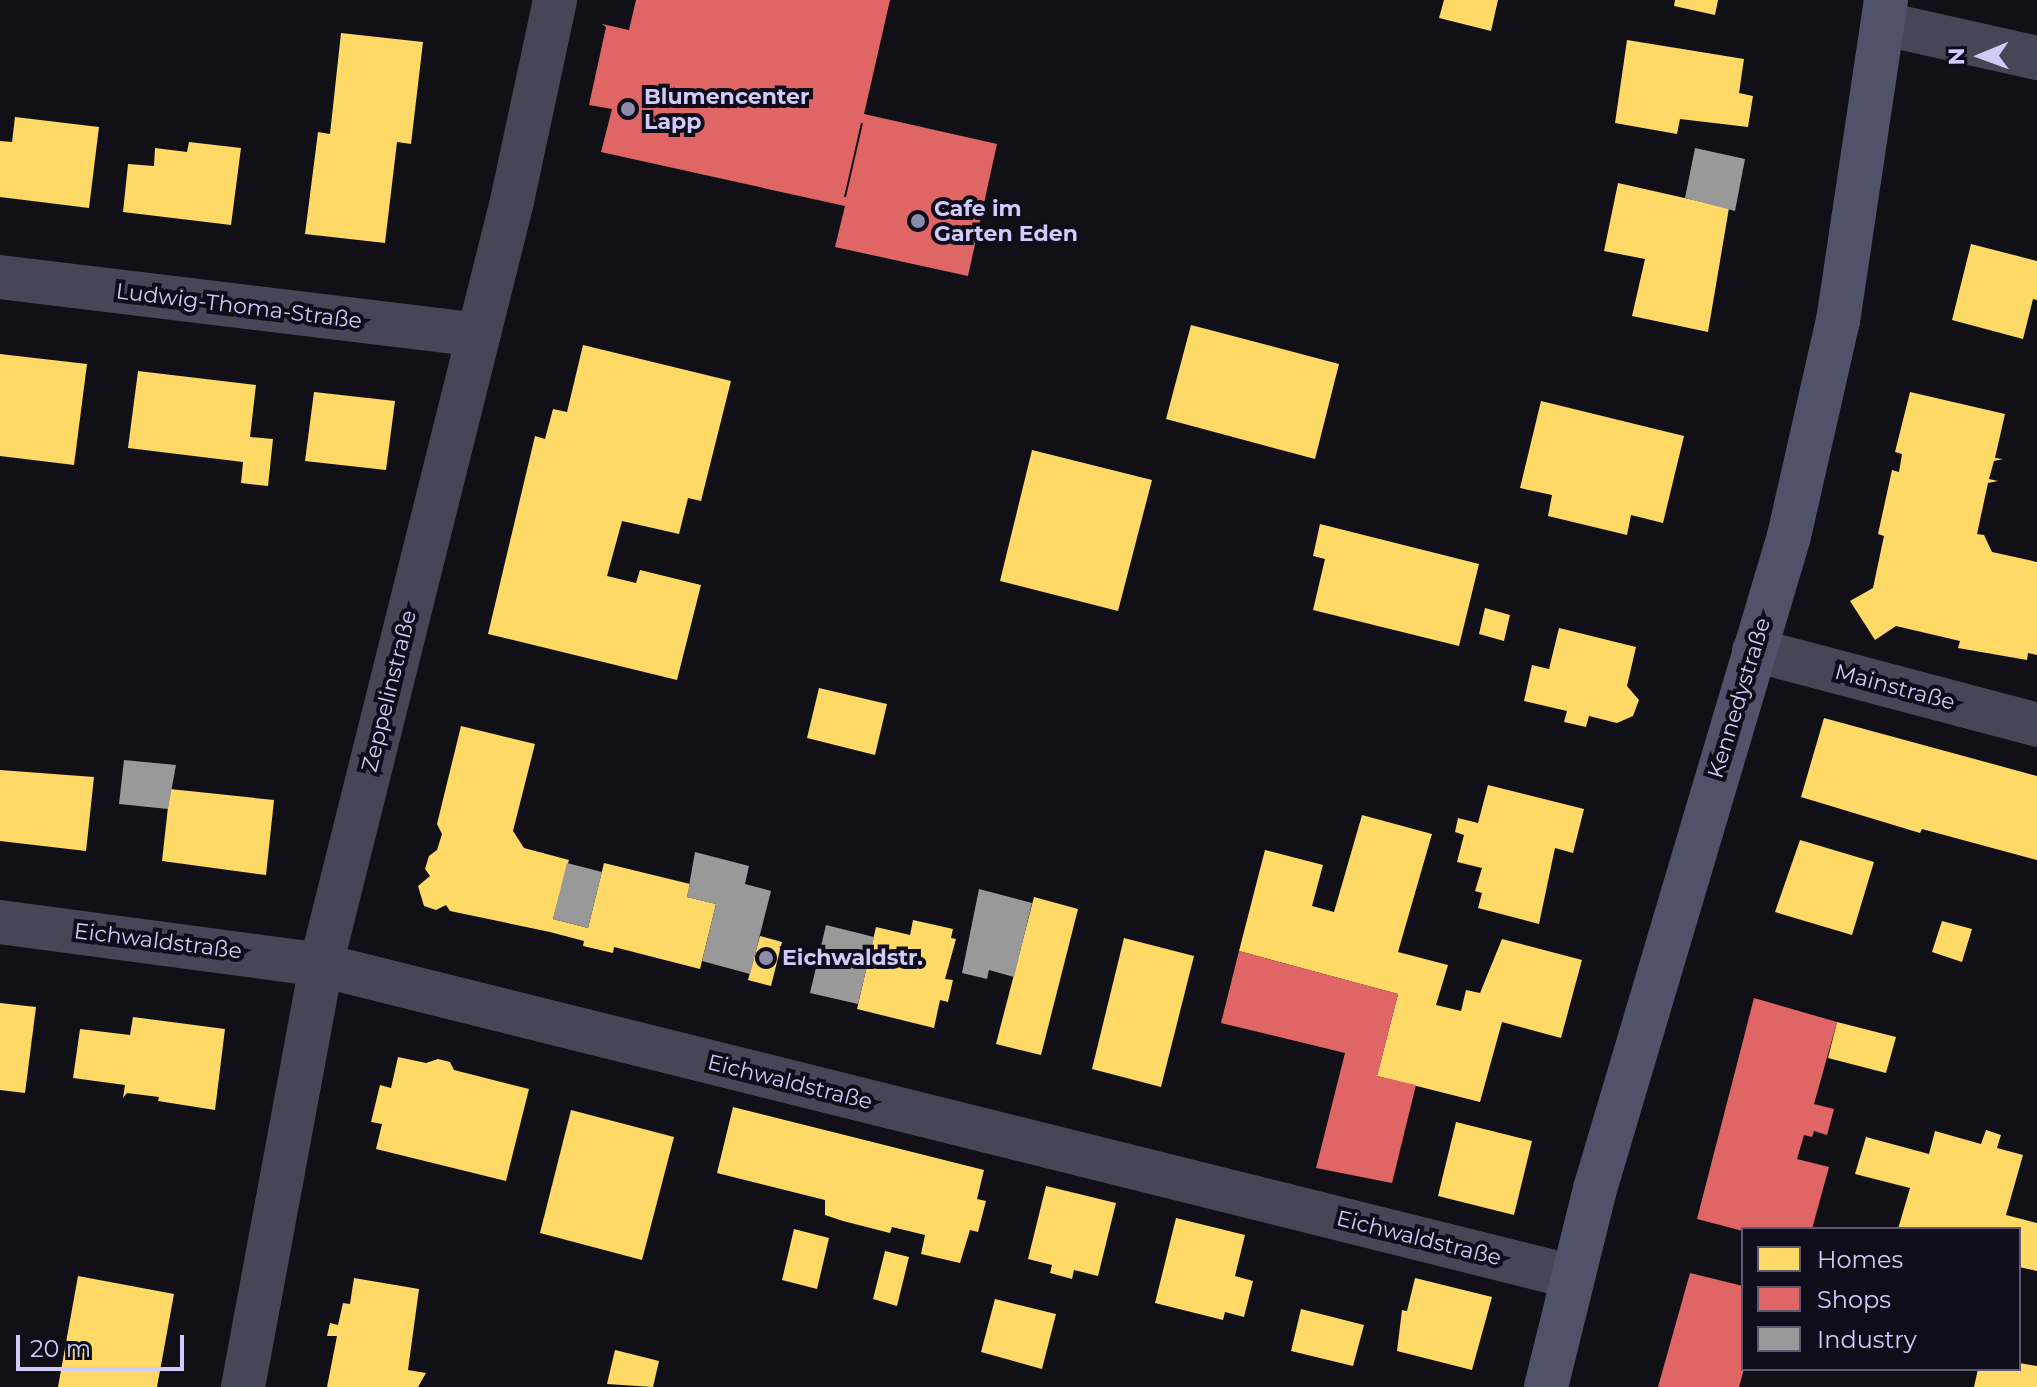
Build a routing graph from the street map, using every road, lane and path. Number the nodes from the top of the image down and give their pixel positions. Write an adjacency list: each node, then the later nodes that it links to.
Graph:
1 (555, 0): 5 (street, Zeppelinstraße)
2 (1885, 12): 3 (street); 6 (main road, Kennedystraße)
3 (2037, 58)
4 (0, 277): 5 (street, Ludwig-Thoma-Straße)
5 (479, 335): 9 (street, Zeppelinstraße)
6 (1754, 650): 7 (street, Mainstraße); 10 (main road, Kennedystraße)
7 (2037, 725)
8 (0, 922): 9 (street, Eichwaldstraße)
9 (321, 965): 10 (street, Eichwaldstraße); 11 (street, Zeppelinstraße)
10 (1573, 1277): 12 (main road, Kennedystraße)
11 (243, 1387)
12 (1546, 1387)

